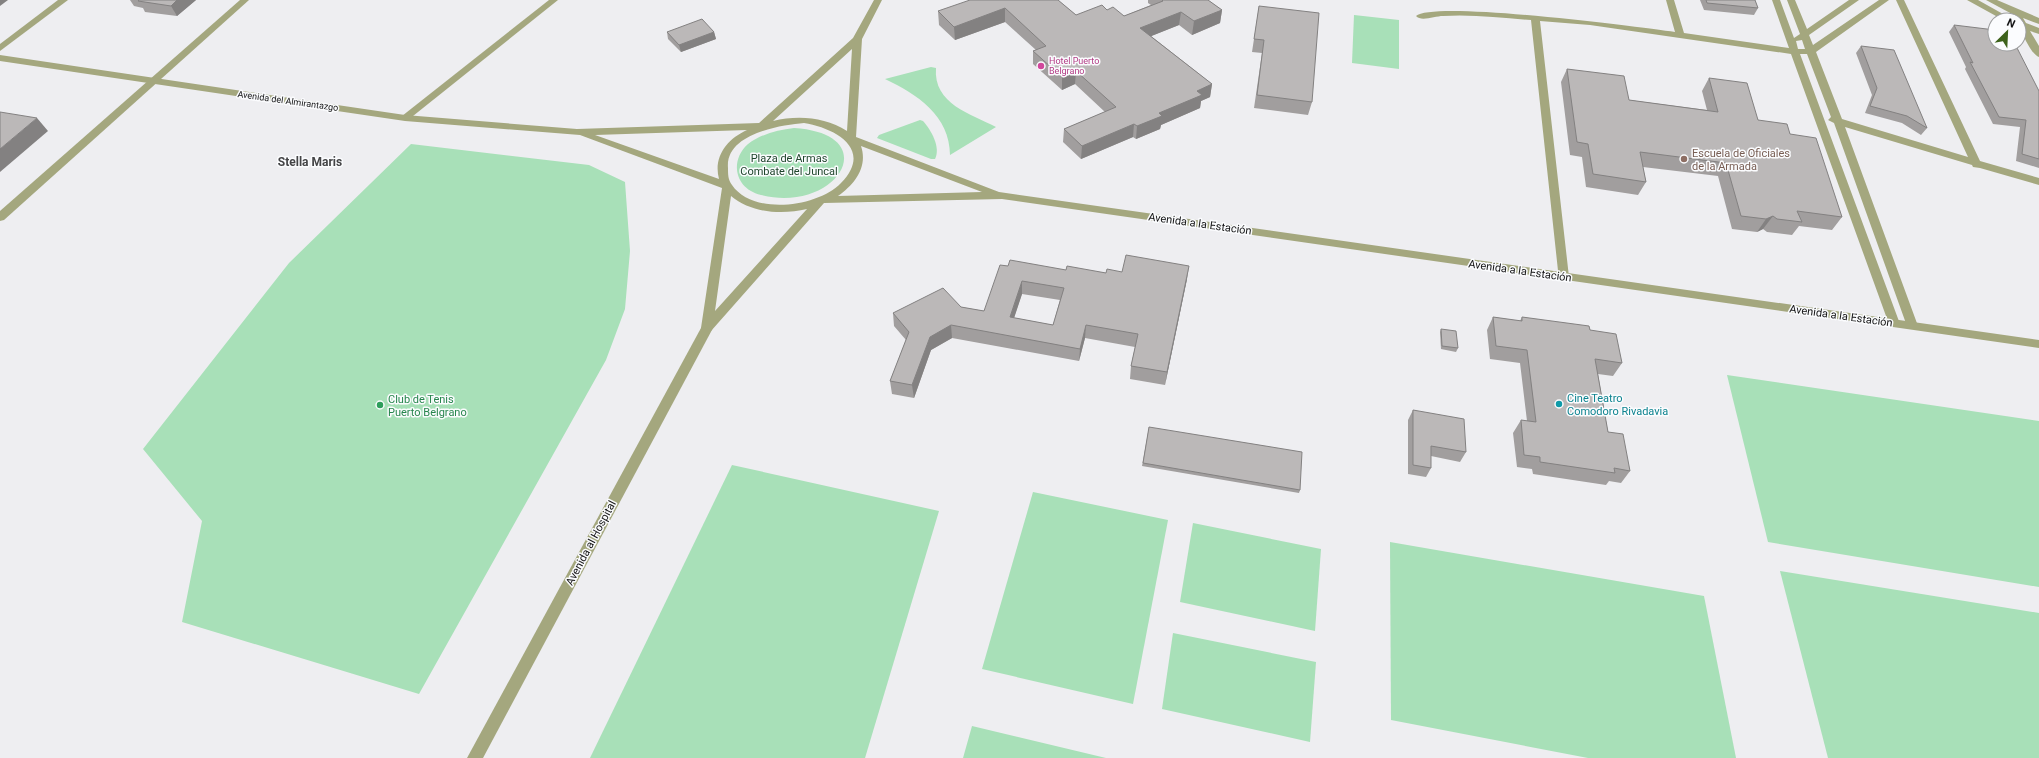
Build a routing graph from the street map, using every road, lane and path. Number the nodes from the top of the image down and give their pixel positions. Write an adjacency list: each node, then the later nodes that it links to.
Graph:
1 (64, 0): 27 (street)
2 (245, 0): 32 (street)
3 (554, 0): 34 (street)
4 (878, 0): 24 (street)
5 (1670, 0): 22 (street)
6 (1776, 0): 26 (street)
7 (1791, 0): 23 (street)
8 (1855, 0): 23 (street)
9 (1884, 0): 28 (street)
10 (1900, 0): 39 (street)
11 (1971, 0): 13 (street)
12 (1990, 0): 14 (street)
13 (2003, 12)
14 (2008, 12)
15 (1420, 16): 17 (street)
16 (2027, 18): 18 (street)
17 (1535, 19): 22 (street); 45 (street)
18 (2039, 20)
19 (2027, 26): 20 (street)
20 (2039, 31)
21 (2027, 34): 30 (street)
22 (1680, 35): 25 (street)
23 (1805, 35): 26 (street); 28 (street)
24 (857, 38): 36 (street); 38 (street)
25 (1736, 42): 26 (street); 29 (street)
26 (1792, 42): 29 (street)
27 (0, 48)
28 (1811, 51): 29 (street); 35 (street)
29 (1796, 52): 33 (street)
30 (2039, 54)
31 (0, 58): 32 (street, Avenida del Almirantazgo)
32 (152, 82): 34 (street, Avenida del Almirantazgo); 44 (street)
33 (1819, 116): 35 (street); 46 (street)
34 (405, 118): 37 (street, Avenida del Almirantazgo)
35 (1838, 122): 39 (street); 47 (street)
36 (762, 126): 37 (street); 38 (street); 41 (street)
37 (577, 132): 41 (street)
38 (850, 139): 42 (street); 43 (street)
39 (1977, 165): 40 (street)
40 (2039, 182)
41 (727, 186): 43 (street); 48 (street)
42 (1002, 195): 43 (street); 45 (street, Avenida a la Estación)
43 (821, 200): 48 (street)
44 (0, 217)
45 (1564, 277): 46 (street, Avenida a la Estación)
46 (1894, 324): 47 (street, Avenida a la Estación)
47 (1912, 326): 49 (street, Avenida a la Estación)
48 (707, 328): 50 (street, Avenida al Hospital)
49 (2039, 344)
50 (475, 758)

